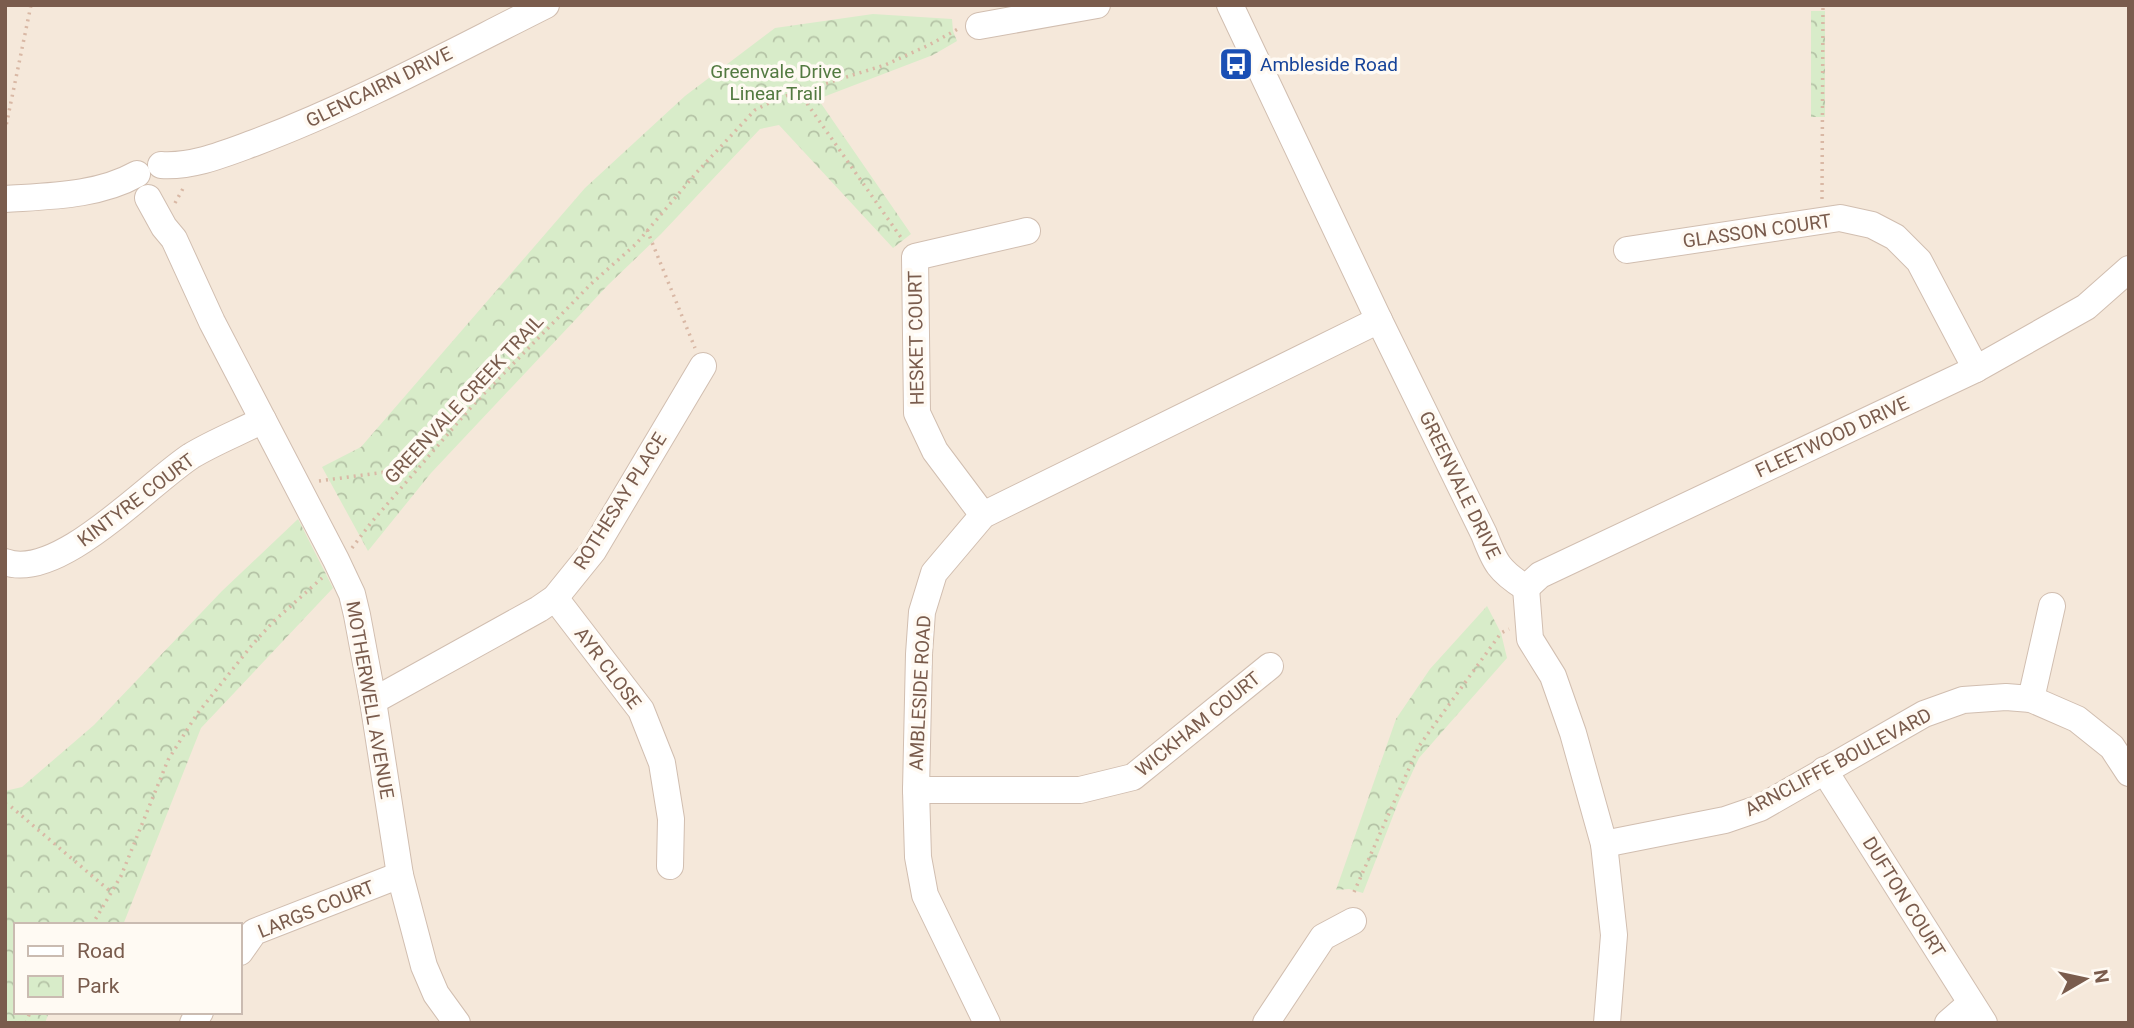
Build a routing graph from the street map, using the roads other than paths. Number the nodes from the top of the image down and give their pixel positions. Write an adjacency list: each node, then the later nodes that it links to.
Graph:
1 (546, 5): 5 (street, GLENCAIRN DRIVE)
2 (1097, 5): 4 (street)
3 (1230, 5): 10 (street, GREENVALE DRIVE)
4 (979, 26)
5 (159, 184): 6 (street, GLENCAIRN DRIVE); 13 (street, MOTHERWELL AVENUE)
6 (5, 199)
7 (1027, 232): 14 (street, HESKET COURT)
8 (1627, 250): 12 (street, GLASSON COURT)
9 (2129, 269): 12 (street, FLEETWOOD DRIVE)
10 (1379, 320): 14 (street, AMBLESIDE ROAD); 16 (street, GREENVALE DRIVE)
11 (703, 366): 17 (street, ROTHESAY PLACE)
12 (1976, 369): 16 (street, FLEETWOOD DRIVE)
13 (263, 420): 15 (street, KINTYRE COURT); 21 (street, MOTHERWELL AVENUE)
14 (984, 515): 24 (street, AMBLESIDE ROAD)
15 (5, 562)
16 (1526, 588): 25 (street)
17 (555, 598): 21 (street, ROTHESAY PLACE); 26 (street, AYR CLOSE)
18 (2052, 606): 20 (street)
19 (1269, 666): 24 (street, WICKHAM COURT)
20 (2031, 699): 22 (street, ARNCLIFFE BOULEVARD); 23 (street, ARNCLIFFE BOULEVARD)
21 (373, 701): 27 (street, MOTHERWELL AVENUE)
22 (1824, 770): 25 (street, ARNCLIFFE BOULEVARD); 30 (street, DUFTON COURT)
23 (2129, 773)
24 (916, 790): 32 (street, AMBLESIDE ROAD)
25 (1604, 844): 34 (street)
26 (670, 866)
27 (400, 875): 29 (street, LARGS COURT); 31 (street, MOTHERWELL AVENUE)
28 (1353, 921): 33 (street)
29 (242, 949)
30 (1978, 1013): 35 (street)
31 (457, 1023)
32 (988, 1023)
33 (1266, 1023)
34 (1607, 1023)
35 (1948, 1023)

